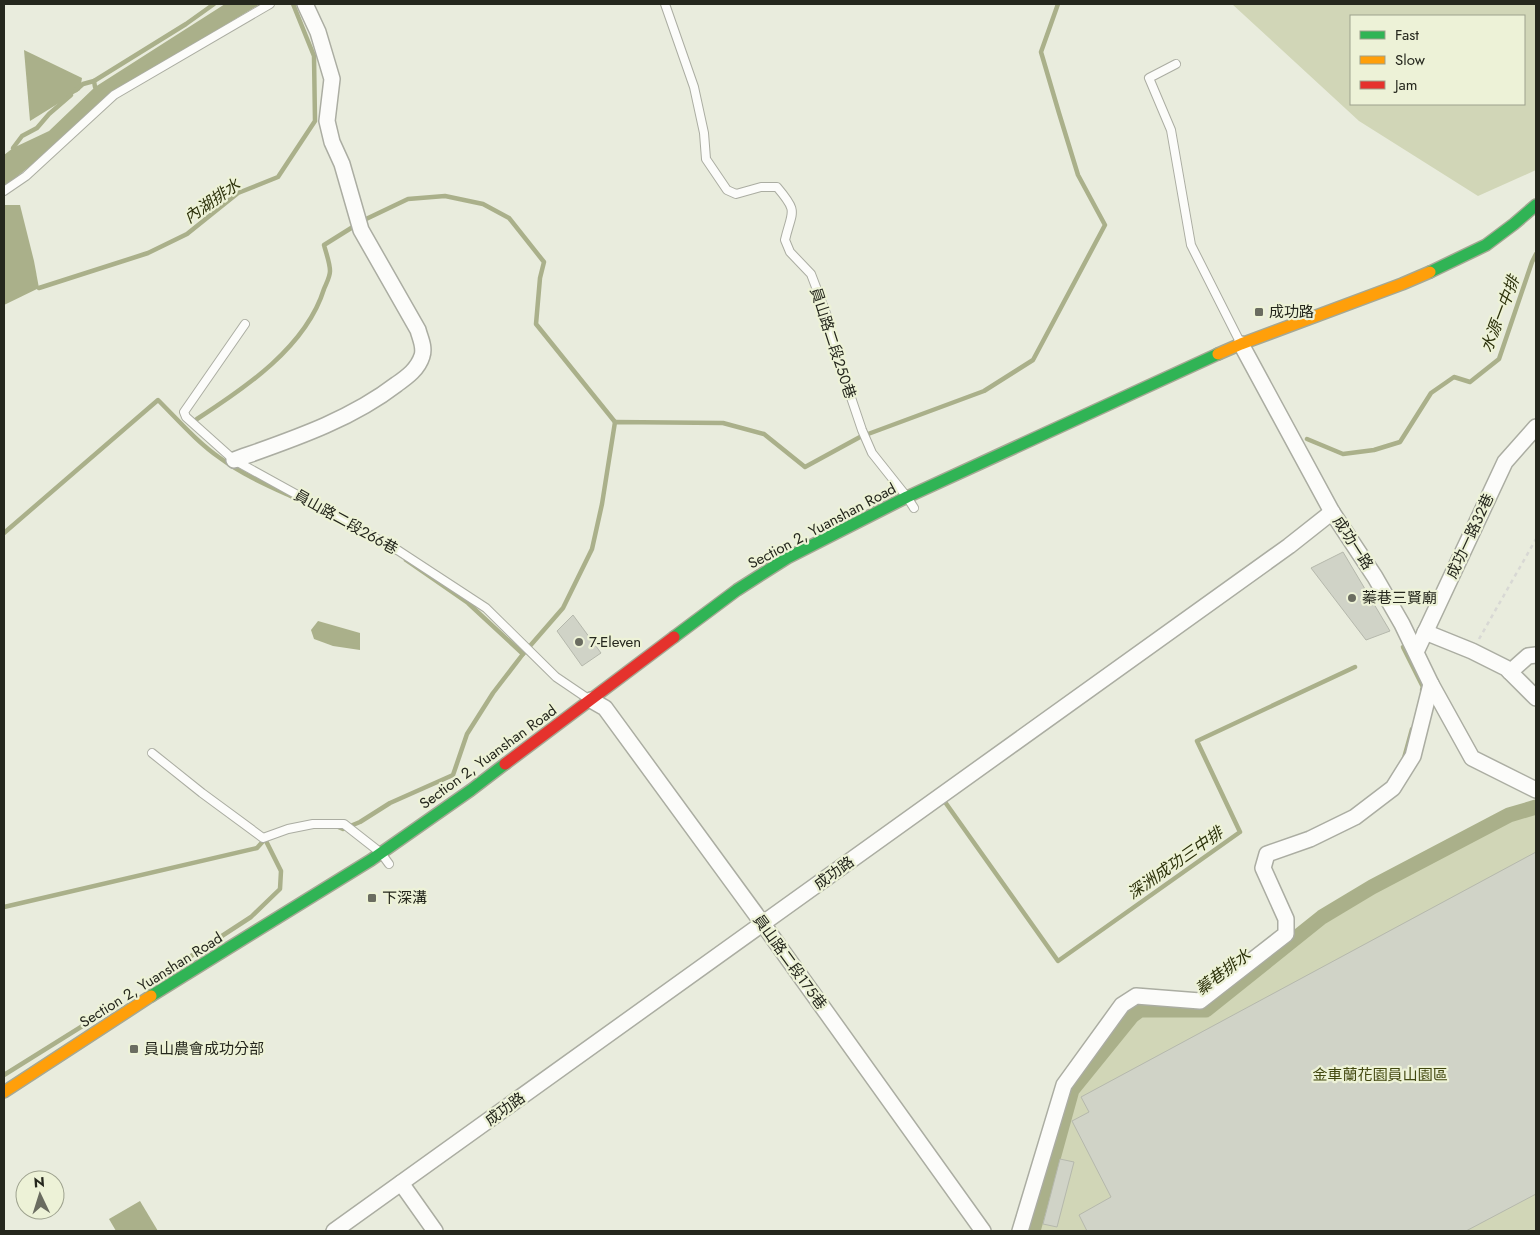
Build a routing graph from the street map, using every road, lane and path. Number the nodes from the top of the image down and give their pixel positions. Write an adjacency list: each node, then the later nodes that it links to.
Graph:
1 (270, 4): 5 (lane)
2 (305, 4): 10 (street)
3 (665, 4): 11 (lane, 員山路二段250巷)
4 (1176, 64): 8 (lane)
5 (4, 191)
6 (1536, 205): 8 (main road, Section 2, Yuanshan Road)
7 (245, 324): 10 (lane, 員山路二段266巷)
8 (1246, 353): 11 (main road, Section 2, Yuanshan Road); 13 (street, 成功一路)
9 (1536, 427): 17 (street, 成功一路32巷)
10 (234, 460): 24 (lane, 員山路二段266巷)
11 (907, 497): 12 (lane, 員山路二段250巷); 24 (main road, Section 2, Yuanshan Road)
12 (914, 508)
13 (1332, 512): 19 (street, 成功一路); 30 (street, 成功路)
14 (1536, 539): 18 (path)
15 (823, 553): 16 (main road, Section 2, Yuanshan Road)
16 (806, 561)
17 (1425, 632): 18 (street); 19 (street, 成功一路32巷)
18 (1472, 651): 21 (street)
19 (1416, 652): 22 (street, 成功一路)
20 (1536, 655): 21 (street)
21 (1510, 672): 23 (street)
22 (1431, 684): 26 (street, 成功一路); 36 (street)
23 (1536, 698)
24 (602, 706): 27 (main road, Section 2, Yuanshan Road); 30 (street, 員山路二段175巷)
25 (152, 753): 27 (lane)
26 (1536, 790)
27 (381, 853): 28 (lane); 31 (main road, Section 2, Yuanshan Road)
28 (393, 862): 29 (main road)
29 (378, 872)
30 (763, 924): 32 (street, 成功路); 35 (street, 員山路二段175巷)
31 (4, 1092)
32 (401, 1183): 33 (street, 成功路); 34 (street)
33 (334, 1231)
34 (435, 1231)
35 (983, 1231)
36 (1020, 1231)

